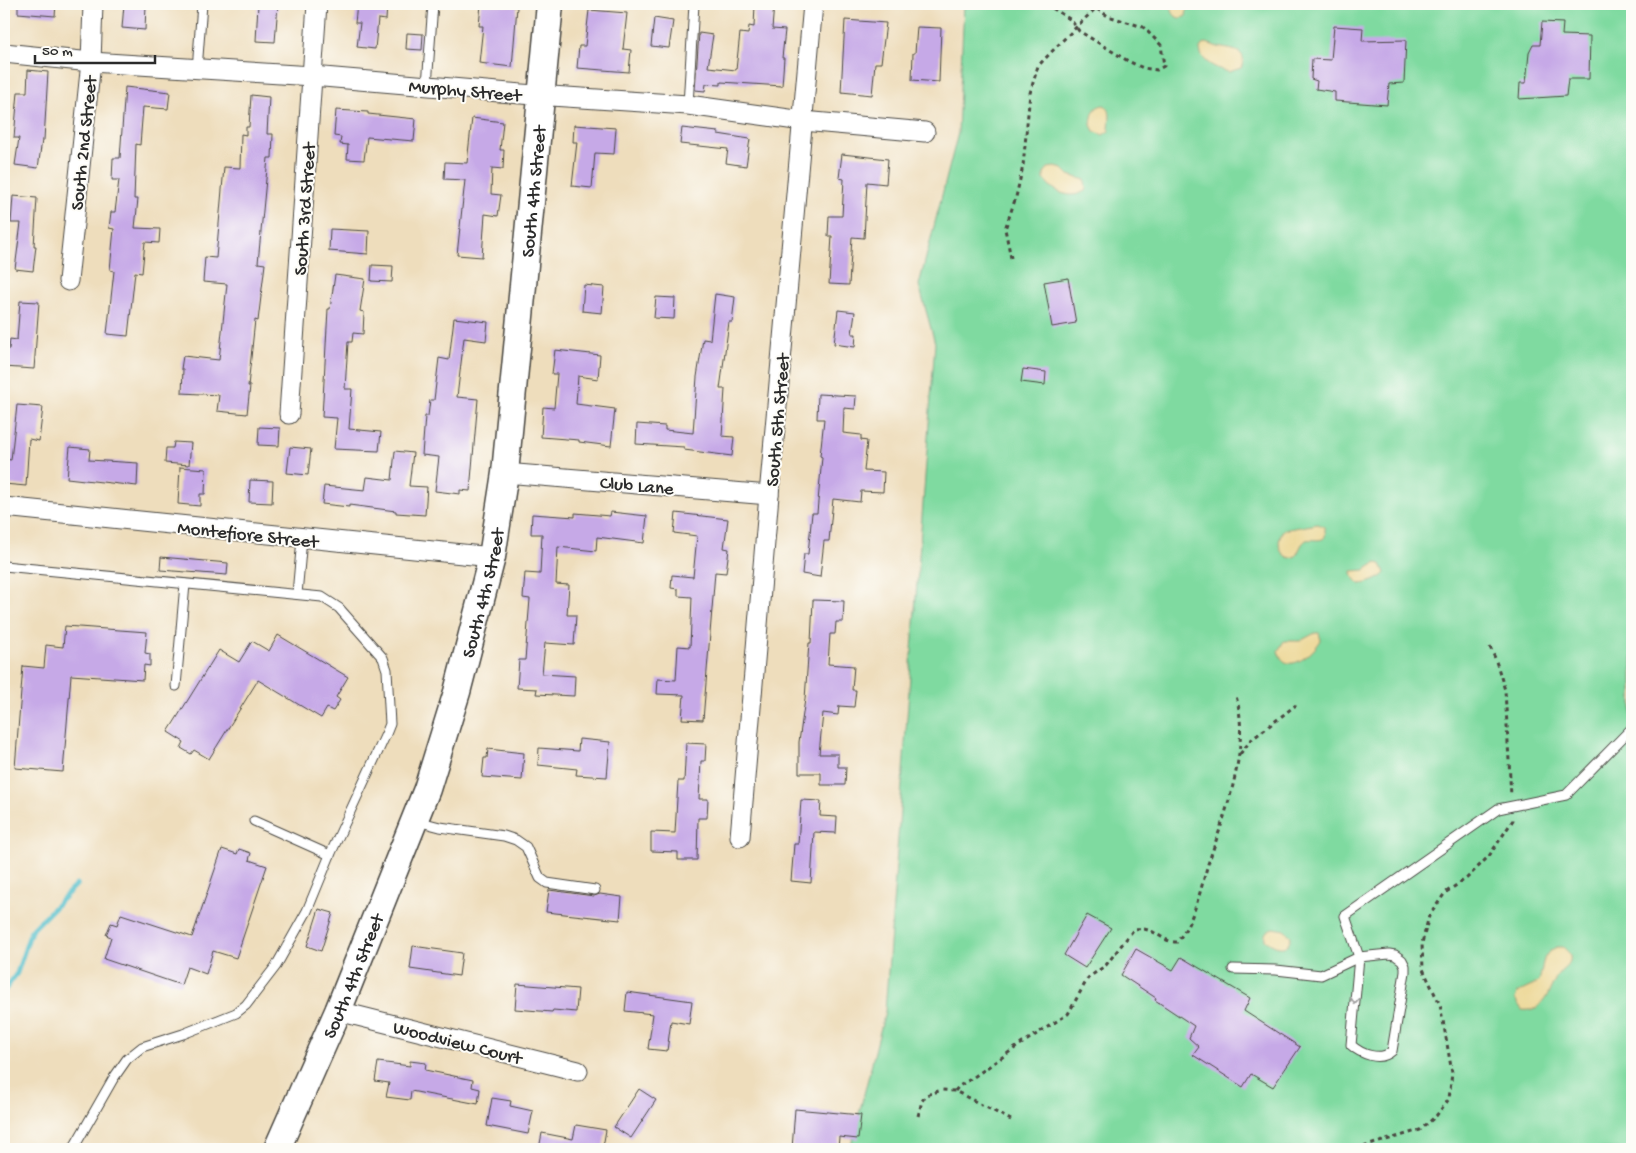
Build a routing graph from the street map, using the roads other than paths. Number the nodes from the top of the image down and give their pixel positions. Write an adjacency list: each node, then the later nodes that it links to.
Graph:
1 (93, 4): 9 (street, South 2nd Street)
2 (202, 4): 10 (lane)
3 (318, 4): 11 (street, South 3rd Street)
4 (433, 4): 12 (lane)
5 (550, 4): 13 (main road, South 4th Street)
6 (694, 4): 14 (lane)
7 (813, 4): 15 (street, South 5th Street)
8 (4, 53): 9 (street, Murphy Street)
9 (91, 62): 10 (street, Murphy Street); 17 (street, South 2nd Street)
10 (197, 70): 11 (street, Murphy Street)
11 (312, 76): 12 (street, Murphy Street); 18 (street, South 3rd Street)
12 (427, 85): 13 (street, Murphy Street)
13 (541, 95): 14 (street, Murphy Street); 19 (main road, South 4th Street)
14 (688, 104): 15 (street, Murphy Street)
15 (803, 121): 16 (street, Murphy Street); 20 (street, South 5th Street)
16 (925, 132)
17 (68, 282)
18 (289, 414)
19 (505, 473): 20 (street, Club Lane); 23 (main road, South 4th Street)
20 (769, 495): 31 (street, South 5th Street)
21 (4, 507): 22 (street, Montefiore Street)
22 (302, 538): 23 (street, Montefiore Street); 26 (lane)
23 (492, 557): 29 (main road, South 4th Street)
24 (4, 566): 25 (lane)
25 (185, 584): 26 (lane); 27 (lane)
26 (297, 594): 32 (lane)
27 (176, 686)
28 (1632, 728): 34 (lane)
29 (414, 820): 33 (lane); 36 (main road, South 4th Street)
30 (254, 821): 32 (lane)
31 (740, 837)
32 (330, 855): 38 (lane)
33 (595, 890)
34 (1359, 957): 34 (lane, one-way to 34); 35 (lane)
35 (1233, 969)
36 (338, 1011): 37 (street, Woodview Court); 39 (main road, South 4th Street)
37 (578, 1070)
38 (73, 1149)
39 (277, 1149)

